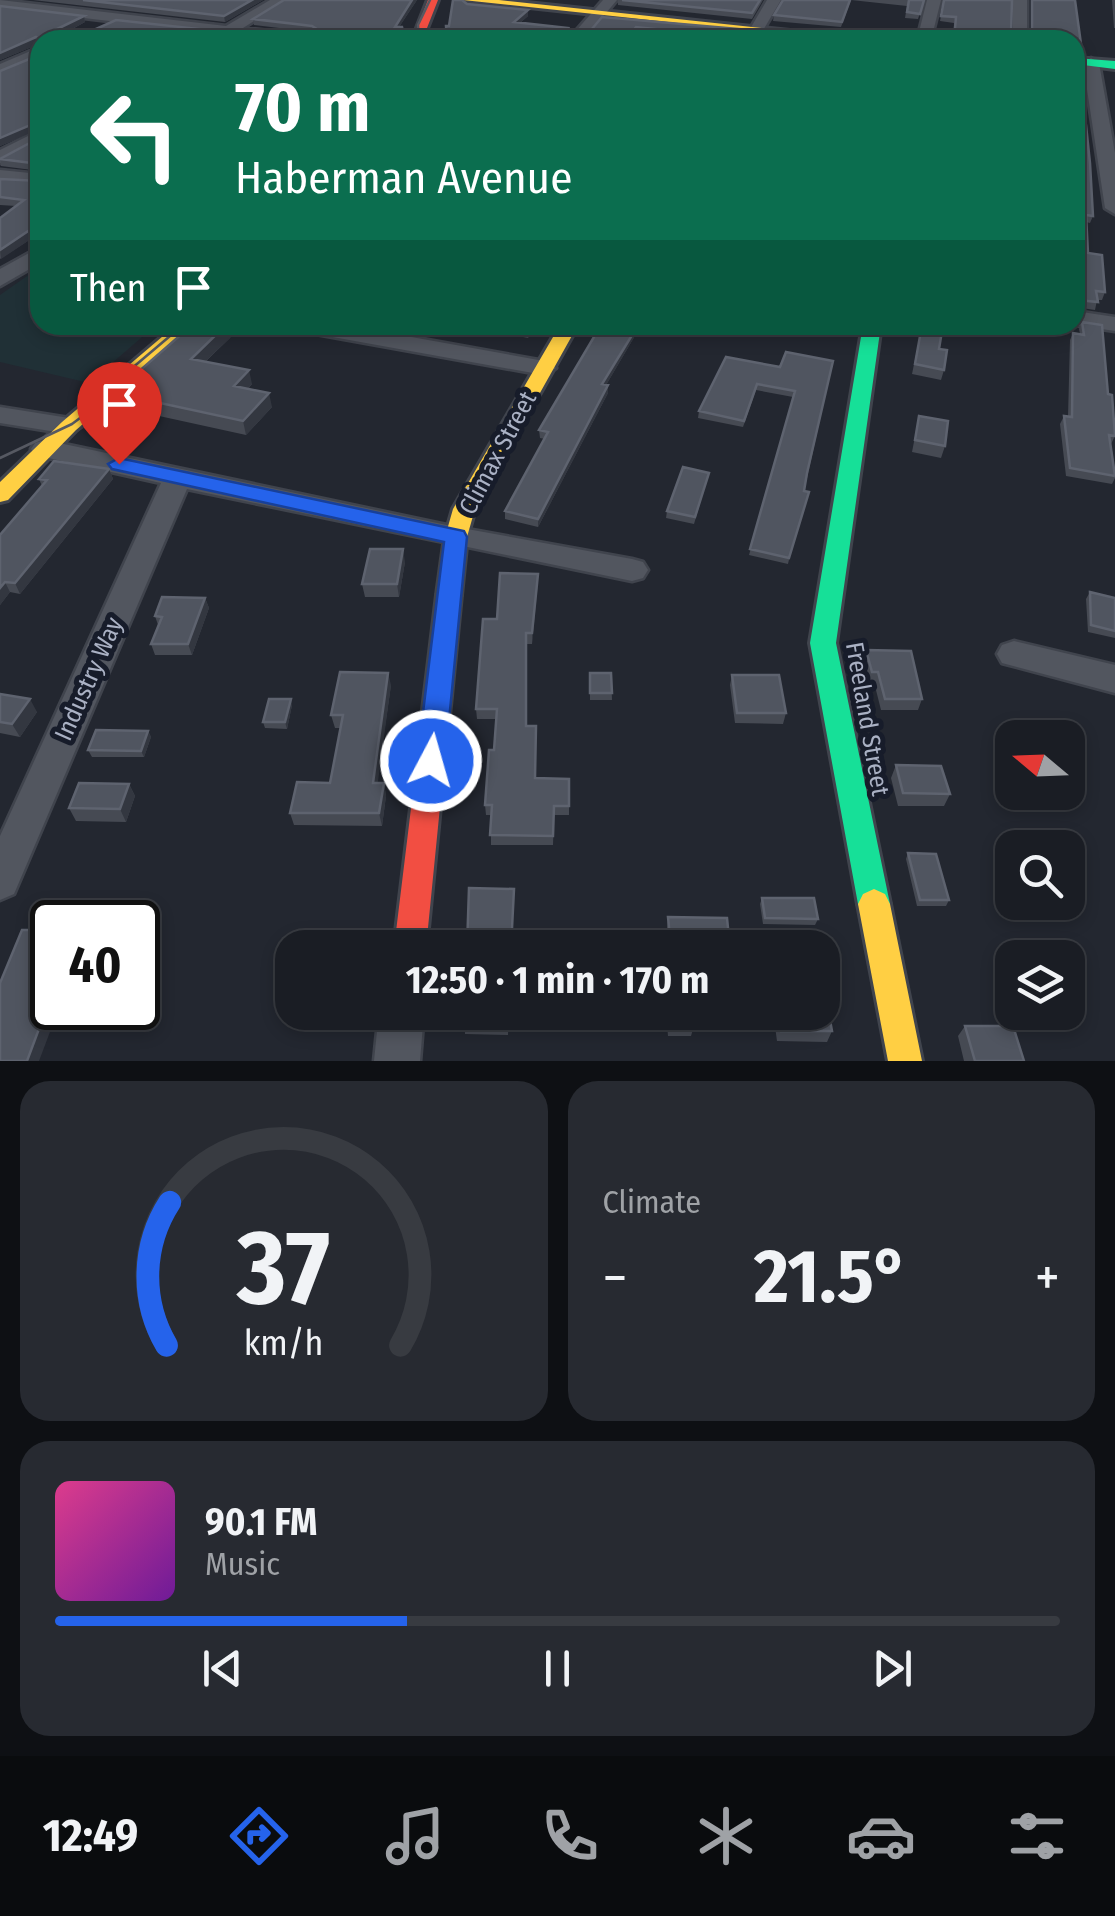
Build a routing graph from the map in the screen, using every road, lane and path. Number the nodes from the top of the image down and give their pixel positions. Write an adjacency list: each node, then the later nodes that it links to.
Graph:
1 (280, 0): 11 (street)
2 (433, 0): 12 (street)
3 (468, 0): 8 (street)
4 (774, 0): 15 (street)
5 (934, 0): 16 (street)
6 (1020, 0): 17 (street)
7 (5, 4): 9 (street)
8 (605, 7): 13 (street); 14 (street)
9 (117, 16): 10 (street); 11 (street)
10 (87, 30)
11 (229, 30)
12 (422, 30)
13 (584, 30)
14 (733, 30)
15 (746, 30)
16 (926, 30)
17 (1020, 30)
18 (30, 56): 21 (street)
19 (1085, 62): 20 (street)
20 (1115, 65)
21 (0, 70)
22 (1085, 72): 25 (street)
23 (30, 140): 24 (street)
24 (0, 157)
25 (1104, 163): 28 (street)
26 (0, 176): 27 (street)
27 (30, 179)
28 (1115, 208)
29 (30, 260): 30 (street)
30 (0, 279)
31 (1085, 320): 32 (street)
32 (1115, 324)
33 (176, 335): 39 (street)
34 (361, 335): 37 (street)
35 (563, 335): 37 (street, Climax Street)
36 (870, 335): 51 (street, Freeland Street)
37 (544, 368): 43 (street, Climax Street)
38 (0, 415): 39 (street)
39 (68, 426): 40 (street)
40 (45, 449): 41 (street); 42 (street)
41 (178, 476): 43 (street); 47 (street, Industry Way)
42 (0, 496)
43 (456, 537): 44 (street); 48 (street, Climax Street)
44 (632, 570)
45 (1014, 654): 46 (street)
46 (1115, 679)
47 (0, 881)
48 (412, 930)
49 (400, 1030): 50 (street)
50 (397, 1061)
51 (905, 1061)

